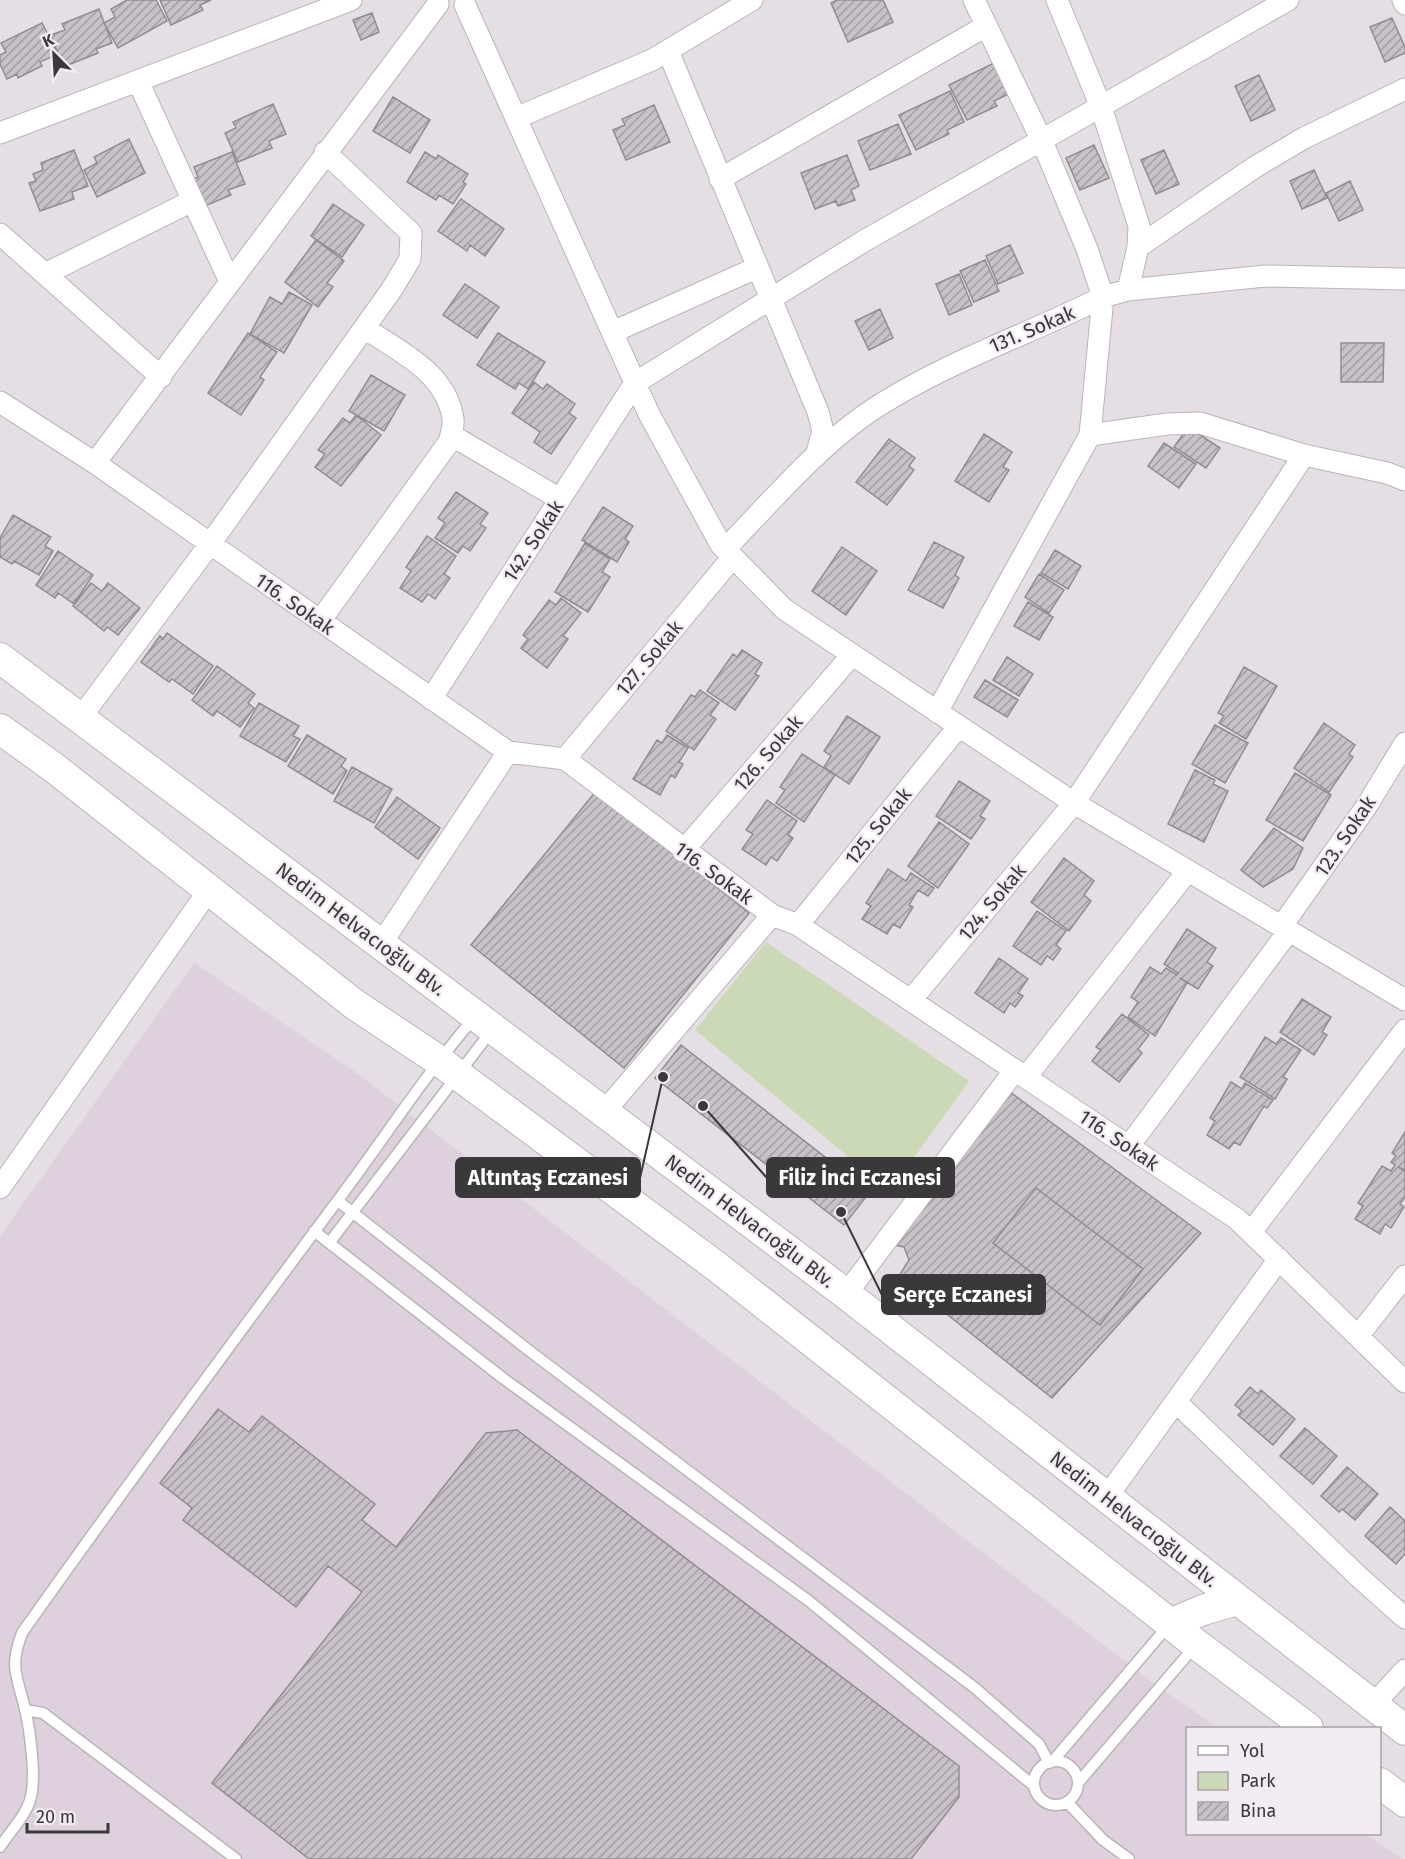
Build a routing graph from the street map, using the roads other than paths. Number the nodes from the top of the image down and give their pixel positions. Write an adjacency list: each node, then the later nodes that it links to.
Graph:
1 (351, 0): 10 (street)
2 (752, 0): 12 (street)
3 (974, 0): 11 (street)
4 (1057, 0): 15 (street)
5 (1288, 0): 15 (street)
6 (1403, 0): 9 (street)
7 (435, 2): 8 (street); 19 (street)
8 (470, 2): 16 (street)
9 (1405, 4)
10 (311, 7): 13 (street)
11 (986, 26): 18 (street); 20 (street)
12 (668, 51): 16 (street); 20 (street)
13 (138, 81): 17 (street); 21 (street)
14 (1405, 89): 23 (street)
15 (1101, 107): 18 (street); 23 (street)
16 (516, 118): 32 (street)
17 (0, 133)
18 (1041, 141): 29 (street); 30 (street)
19 (325, 152): 27 (street); 31 (street)
20 (720, 179): 24 (street)
21 (192, 201): 25 (street); 27 (street)
22 (0, 234): 25 (street)
23 (1138, 247): 28 (street)
24 (756, 268): 30 (street); 32 (street)
25 (45, 274): 33 (street)
26 (1405, 279): 28 (street, 131. Sokak)
27 (230, 282): 33 (street)
28 (1128, 290): 29 (street, 131. Sokak)
29 (1103, 297): 37 (street); 39 (street, 131. Sokak)
30 (770, 301): 34 (street); 39 (street)
31 (364, 328): 36 (street); 43 (street)
32 (613, 332): 34 (street)
33 (161, 377): 40 (street)
34 (635, 383): 42 (street, 142. Sokak); 44 (street)
35 (0, 402): 40 (street, 116. Sokak)
36 (451, 435): 42 (street); 45 (street)
37 (1090, 435): 38 (street); 49 (street)
38 (1304, 455): 41 (street); 56 (street, 124. Sokak)
39 (816, 456): 44 (street, 131. Sokak)
40 (95, 463): 43 (street, 116. Sokak)
41 (1405, 480)
42 (560, 499): 48 (street, 142. Sokak)
43 (210, 544): 45 (street, 116. Sokak); 50 (street)
44 (729, 553): 46 (street); 55 (street, 127. Sokak)
45 (321, 621): 48 (street, 116. Sokak)
46 (852, 655): 49 (street); 57 (street, 126. Sokak)
47 (0, 658): 50 (main road, Nedim Helvacıoğlu Blv.)
48 (431, 699): 54 (street, 116. Sokak)
49 (937, 712): 51 (street)
50 (81, 717): 63 (main road, Nedim Helvacıoğlu Blv.)
51 (959, 726): 56 (street); 61 (street, 125. Sokak)
52 (0, 729): 59 (main road)
53 (1405, 743): 62 (street, 123. Sokak)
54 (508, 752): 55 (street, 116. Sokak); 63 (street)
55 (565, 759): 57 (street, 116. Sokak)
56 (1074, 803): 58 (street); 64 (street, 124. Sokak)
57 (683, 851): 60 (street, 116. Sokak)
58 (1187, 872): 62 (street); 69 (street)
59 (209, 890): 68 (main road); 72 (street)
60 (772, 915): 61 (street, 116. Sokak); 70 (street)
61 (798, 925): 64 (street, 116. Sokak)
62 (1285, 929): 65 (street); 71 (street, 123. Sokak)
63 (381, 944): 66 (main road, Nedim Helvacıoğlu Blv.)
64 (911, 1000): 69 (street, 116. Sokak)
65 (1405, 1000)
66 (485, 1023): 68 (lane); 68 (lane); 70 (main road, Nedim Helvacıoğlu Blv.)
67 (1405, 1030): 76 (street)
68 (448, 1067): 73 (lane); 74 (lane); 87 (main road)
69 (1020, 1074): 71 (street, 116. Sokak); 80 (street)
70 (603, 1112): 80 (main road, Nedim Helvacıoğlu Blv.)
71 (1129, 1146): 76 (street, 116. Sokak)
72 (0, 1188)
73 (338, 1201): 74 (lane); 75 (lane)
74 (352, 1213): 77 (lane); 94 (lane)
75 (314, 1231): 77 (lane); 91 (lane)
76 (1251, 1232): 78 (street, 116. Sokak)
77 (330, 1242): 97 (lane)
78 (1279, 1259): 81 (street, 116. Sokak); 83 (street)
79 (1405, 1276): 81 (street)
80 (846, 1294): 84 (main road, Nedim Helvacıoğlu Blv.)
81 (1358, 1336): 82 (street, 116. Sokak)
82 (1405, 1382)
83 (1176, 1402): 84 (street); 86 (street)
84 (1106, 1498): 85 (main road, Nedim Helvacıoğlu Blv.)
85 (1237, 1600): 87 (main road); 90 (main road, Nedim Helvacıoğlu Blv.)
86 (1405, 1618)
87 (1170, 1624): 88 (main road); 94 (lane)
88 (1196, 1644): 92 (main road); 95 (lane)
89 (1405, 1670): 90 (street)
90 (1373, 1705): 93 (main road, Nedim Helvacıoğlu Blv.)
91 (25, 1710): 100 (lane); 101 (lane)
92 (1307, 1727)
93 (1405, 1730)
94 (1051, 1762): 95 (lane); 97 (lane)
95 (1078, 1783): 98 (lane)
96 (1381, 1784): 99 (main road)
97 (1034, 1786): 98 (lane)
98 (1067, 1802): 102 (lane)
99 (1405, 1802)
100 (0, 1847)
101 (236, 1859)
102 (1129, 1859)

